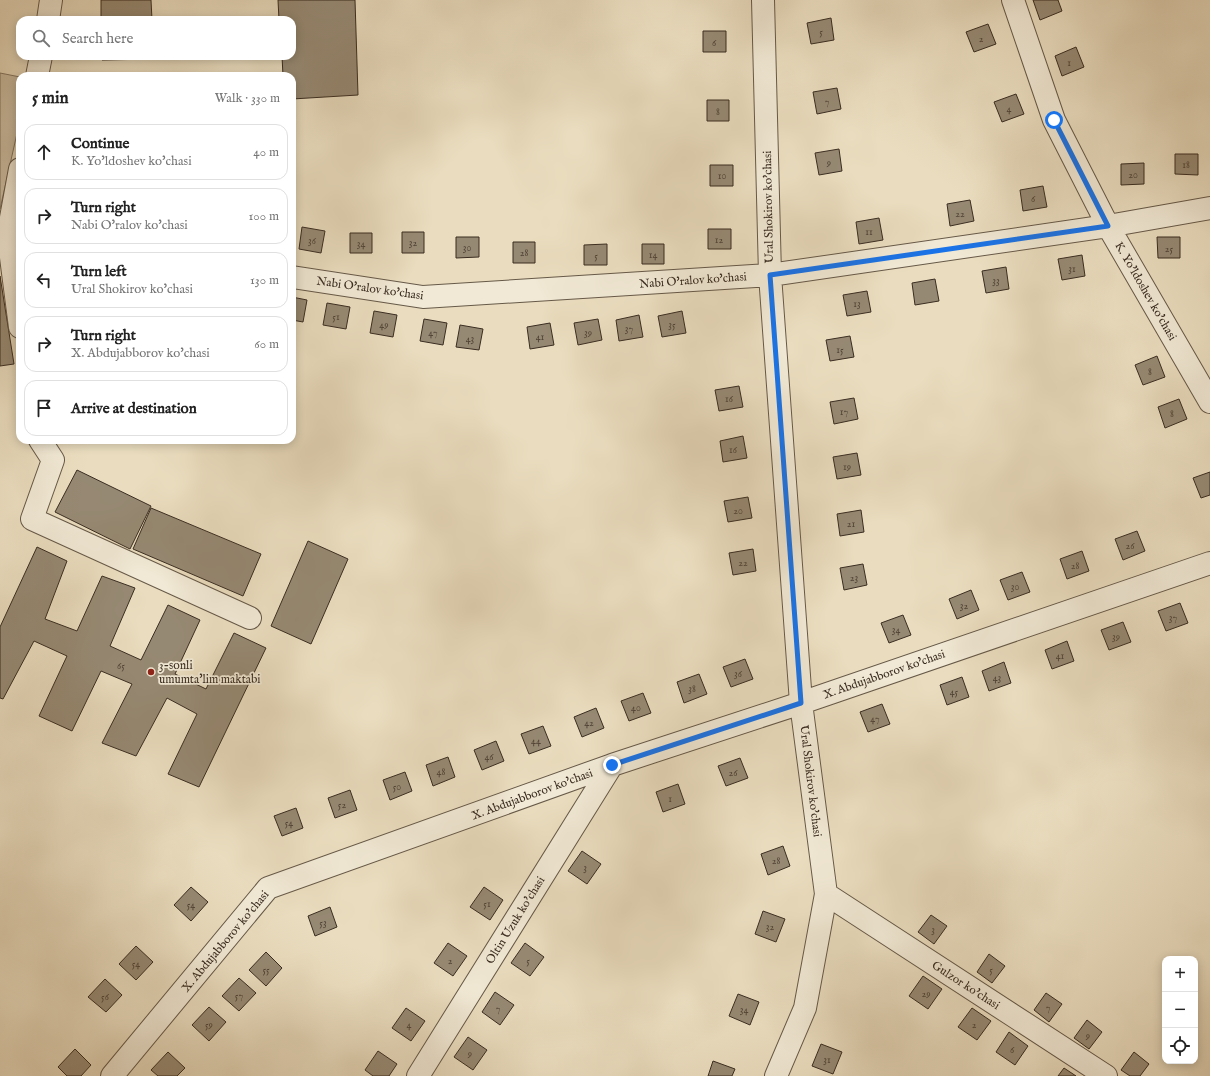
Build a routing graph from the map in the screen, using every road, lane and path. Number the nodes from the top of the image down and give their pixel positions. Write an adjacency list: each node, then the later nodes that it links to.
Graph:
1 (51, 0): 4 (street)
2 (763, 0): 11 (street, Ural Shokirov ko'chasi)
3 (1013, 0): 9 (street, K. Yo'ldoshev ko'chasi)
4 (49, 16)
5 (40, 60): 6 (street)
6 (38, 72)
7 (16, 193): 10 (street)
8 (1210, 208): 9 (street, Nabi O'ralov ko'chasi)
9 (1108, 226): 11 (street, Nabi O'ralov ko'chasi); 14 (street, K. Yo'ldoshev ko'chasi)
10 (9, 235): 13 (street)
11 (770, 275): 12 (street, Nabi O'ralov ko'chasi); 18 (street, Ural Shokirov ko'chasi)
12 (296, 278)
13 (16, 294)
14 (1210, 402)
15 (43, 444): 17 (street)
16 (1210, 563): 18 (street, X. Abdujabborov ko'chasi)
17 (250, 618)
18 (801, 703): 19 (street, X. Abdujabborov ko'chasi); 20 (street, Ural Shokirov ko'chasi)
19 (612, 765): 21 (street, X. Abdujabborov ko'chasi); 22 (street, Oltin Uzuk ko'chasi)
20 (826, 894): 23 (street, Ural Shokirov ko'chasi); 24 (street, Gulzor ko'chasi)
21 (112, 1076)
22 (418, 1076)
23 (776, 1076)
24 (1106, 1076)

